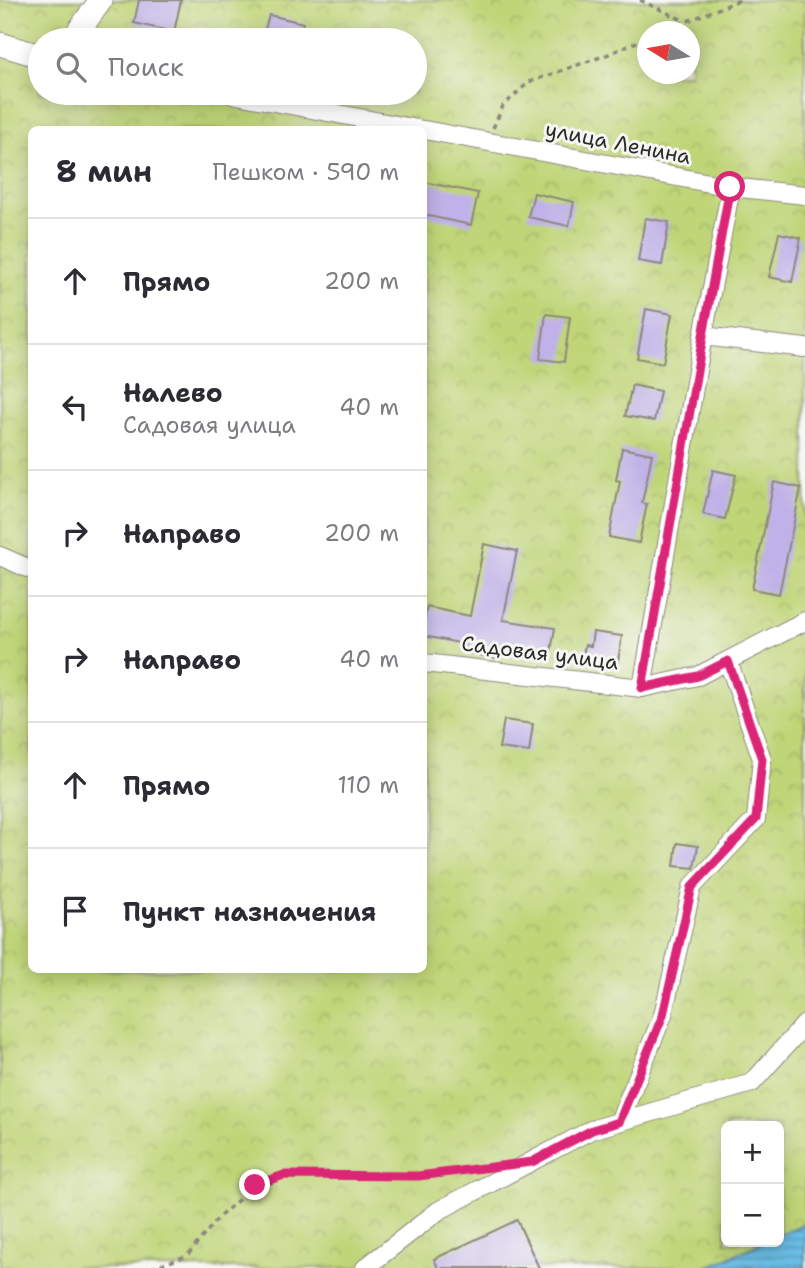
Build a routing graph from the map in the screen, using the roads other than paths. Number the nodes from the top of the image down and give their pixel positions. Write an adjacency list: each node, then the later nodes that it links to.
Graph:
1 (101, 0): 2 (street)
2 (81, 28)
3 (0, 44): 4 (street)
4 (28, 52)
5 (291, 105): 6 (street, улица Ленина)
6 (402, 126)
7 (427, 131): 8 (street, улица Ленина)
8 (730, 187): 9 (street, улица Ленина); 10 (street)
9 (805, 195)
10 (703, 336): 11 (street); 17 (street)
11 (805, 348)
12 (0, 556): 13 (street)
13 (28, 568)
14 (805, 621): 15 (street, Садовая улица)
15 (728, 661): 17 (street, Садовая улица); 19 (street)
16 (427, 663): 17 (street, Садовая улица)
17 (642, 688)
18 (805, 1024): 19 (street)
19 (619, 1122): 20 (street)
20 (365, 1268)

